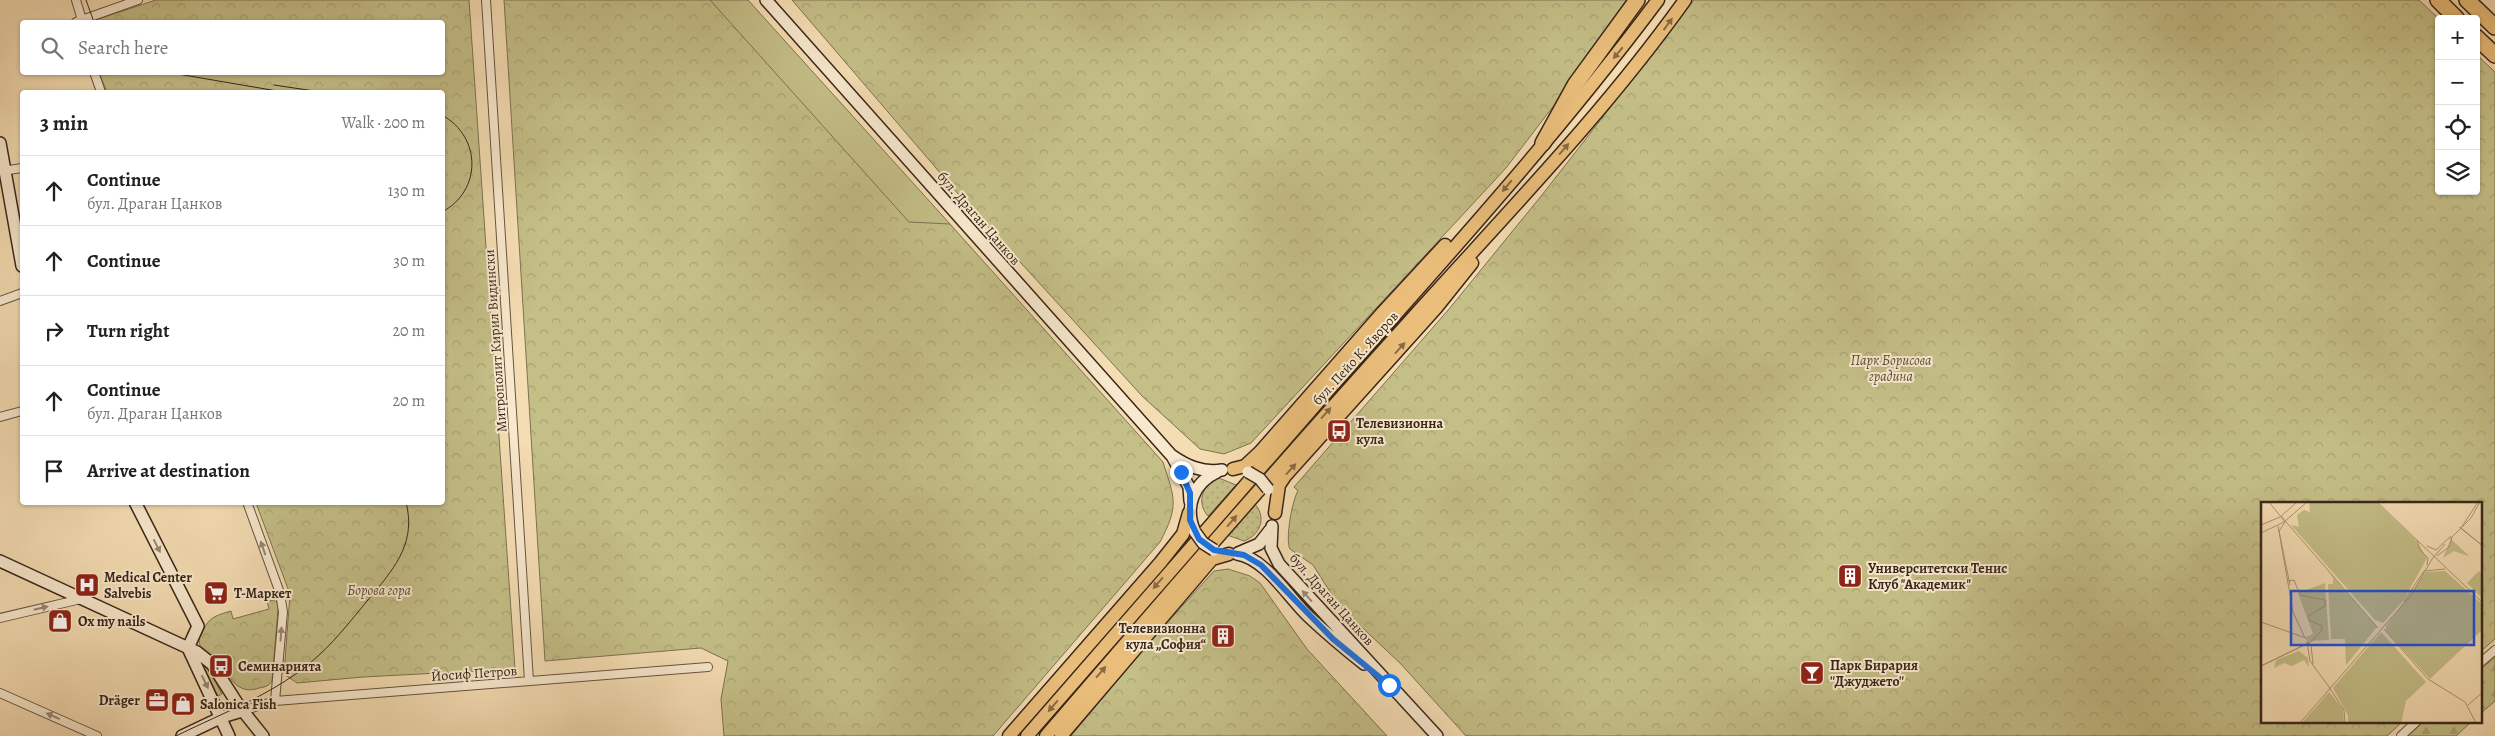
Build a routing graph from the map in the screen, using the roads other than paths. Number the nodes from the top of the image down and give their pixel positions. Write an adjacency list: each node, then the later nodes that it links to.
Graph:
1 (76, 0): 12 (street)
2 (138, 0): 13 (street)
3 (486, 0): 46 (street, Митрополит Кирил Видински)
4 (766, 0): 31 (street, бул. Драган Цанков)
5 (1637, 0): 21 (highway)
6 (1658, 0): 21 (main road, бул. Пейо К. Яворов, one-way to 21)
7 (1685, 0): 25 (main road, бул. Пейо К. Яворов, one-way to 7)
8 (2438, 0): 11 (highway)
9 (2467, 0): 15 (highway)
10 (2480, 0): 14 (highway)
11 (2453, 15)
12 (79, 20)
13 (82, 20)
14 (2495, 20)
15 (2495, 27)
16 (2480, 41): 17 (highway)
17 (2495, 55)
18 (95, 75): 19 (street)
19 (100, 90)
20 (0, 143): 23 (street)
21 (1543, 143): 24 (main road, бул. Пейо К. Яворов, one-way to 24)
22 (20, 168): 23 (street)
23 (2, 171): 26 (street)
24 (1494, 202): 32 (main road); 58 (main road, бул. Пейо К. Яворов, one-way to 58)
25 (1506, 214): 36 (main road, one-way to 25); 59 (main road, бул. Пейо К. Яворов, one-way to 25)
26 (20, 256)
27 (20, 295): 28 (street)
28 (0, 301)
29 (20, 412): 30 (street)
30 (0, 417)
31 (1171, 454): 32 (street, бул. Драган Цанков); 35 (street, бул. Драган Цанков)
32 (1227, 470): 35 (street); 36 (street, bridge)
33 (137, 505): 42 (street, one-way to 42)
34 (248, 505): 49 (street, one-way to 34)
35 (1190, 509): 38 (street, bridge); 57 (main road)
36 (1274, 513): 37 (street)
37 (1272, 526): 38 (street); 47 (street, бул. Драган Цанков, one-way to 37)
38 (1233, 554): 47 (street, бул. Драган Цанков); 60 (main road)
39 (0, 561): 40 (street)
40 (81, 599): 41 (street, one-way to 40); 42 (street)
41 (0, 618)
42 (188, 648): 50 (street); 51 (street, one-way to 51)
43 (2495, 650): 44 (street)
44 (2482, 661)
45 (708, 667): 46 (street, Йосиф Петров)
46 (530, 681): 49 (street, Йосиф Петров)
47 (1389, 685): 61 (street, бул. Драган Цанков)
48 (1, 694): 53 (street, one-way to 48)
49 (276, 700): 50 (street, Йосиф Петров)
50 (242, 711): 51 (street); 56 (street)
51 (222, 717): 54 (street); 55 (street)
52 (2414, 724): 62 (street)
53 (98, 736)
54 (182, 736)
55 (229, 736)
56 (262, 736)
57 (1009, 736)
58 (1026, 736)
59 (1046, 736)
60 (1061, 736)
61 (1436, 736)
62 (2401, 736)

